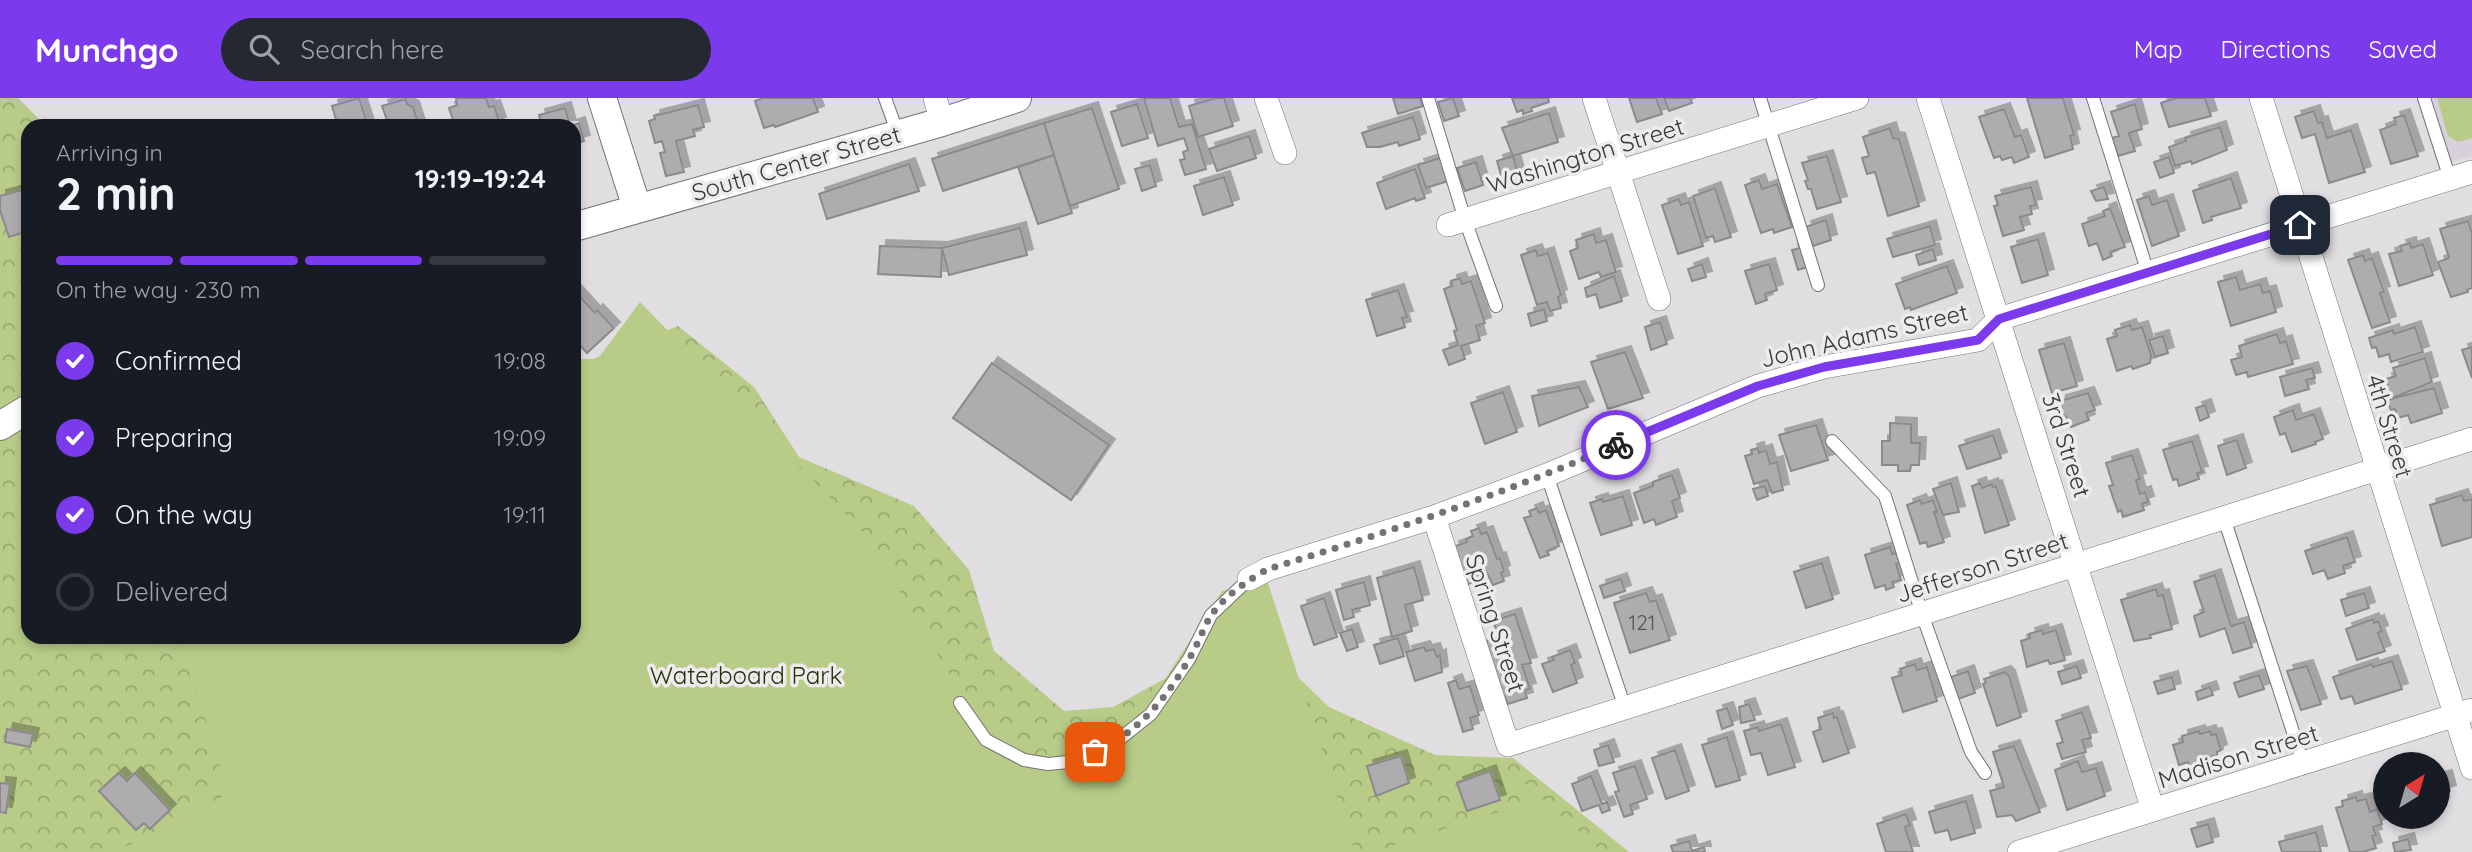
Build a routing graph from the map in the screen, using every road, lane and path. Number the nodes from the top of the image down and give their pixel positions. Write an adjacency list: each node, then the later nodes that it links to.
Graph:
1 (601, 98): 21 (street)
2 (885, 98): 16 (lane)
3 (1017, 98): 13 (street, South Center Street)
4 (1266, 98): 17 (street)
5 (1428, 98): 22 (lane)
6 (1594, 98): 19 (street)
7 (1760, 98): 15 (lane)
8 (1857, 98): 15 (street, Washington Street)
9 (1928, 98): 29 (street, 3rd Street)
10 (2093, 98): 25 (lane)
11 (2261, 98): 24 (street, 4th Street)
12 (2424, 98): 20 (lane)
13 (988, 103): 14 (street, South Center Street)
14 (938, 110): 16 (street, South Center Street)
15 (1768, 126): 19 (street, Washington Street); 26 (lane)
16 (898, 134): 21 (street, South Center Street)
17 (1285, 153)
18 (2472, 172): 20 (street, John Adams Street)
19 (1617, 173): 22 (street, Washington Street); 27 (street)
20 (2450, 179): 24 (street, John Adams Street)
21 (637, 208): 23 (street, South Center Street)
22 (1457, 222): 28 (lane)
23 (581, 225)
24 (2300, 225): 25 (street, John Adams Street); 34 (street, 4th Street)
25 (2148, 273): 29 (street, John Adams Street)
26 (1818, 285)
27 (1659, 299)
28 (1496, 306)
29 (1999, 319): 35 (street, John Adams Street); 38 (street, 3rd Street)
30 (21, 413): 31 (street)
31 (0, 426)
32 (2472, 439): 34 (street, Jefferson Street)
33 (1832, 441): 40 (lane)
34 (2376, 467): 37 (street, Jefferson Street); 43 (street, 4th Street)
35 (1547, 475): 36 (street, John Adams Street); 42 (lane)
36 (1434, 517): 39 (street, John Adams Street); 44 (street, Spring Street)
37 (2224, 518): 38 (street, Jefferson Street); 45 (lane)
38 (2077, 563): 40 (street, Jefferson Street); 48 (street, 3rd Street)
39 (1250, 579): 41 (lane)
40 (1922, 614): 42 (street, Jefferson Street); 47 (lane)
41 (960, 703)
42 (1625, 708): 44 (street, Jefferson Street)
43 (2464, 712): 45 (street, Madison Street); 46 (street, 4th Street)
44 (1508, 745)
45 (2303, 764): 48 (street, Madison Street)
46 (2472, 768)
47 (1985, 773)
48 (2153, 810): 49 (street, Madison Street)
49 (2019, 852)

